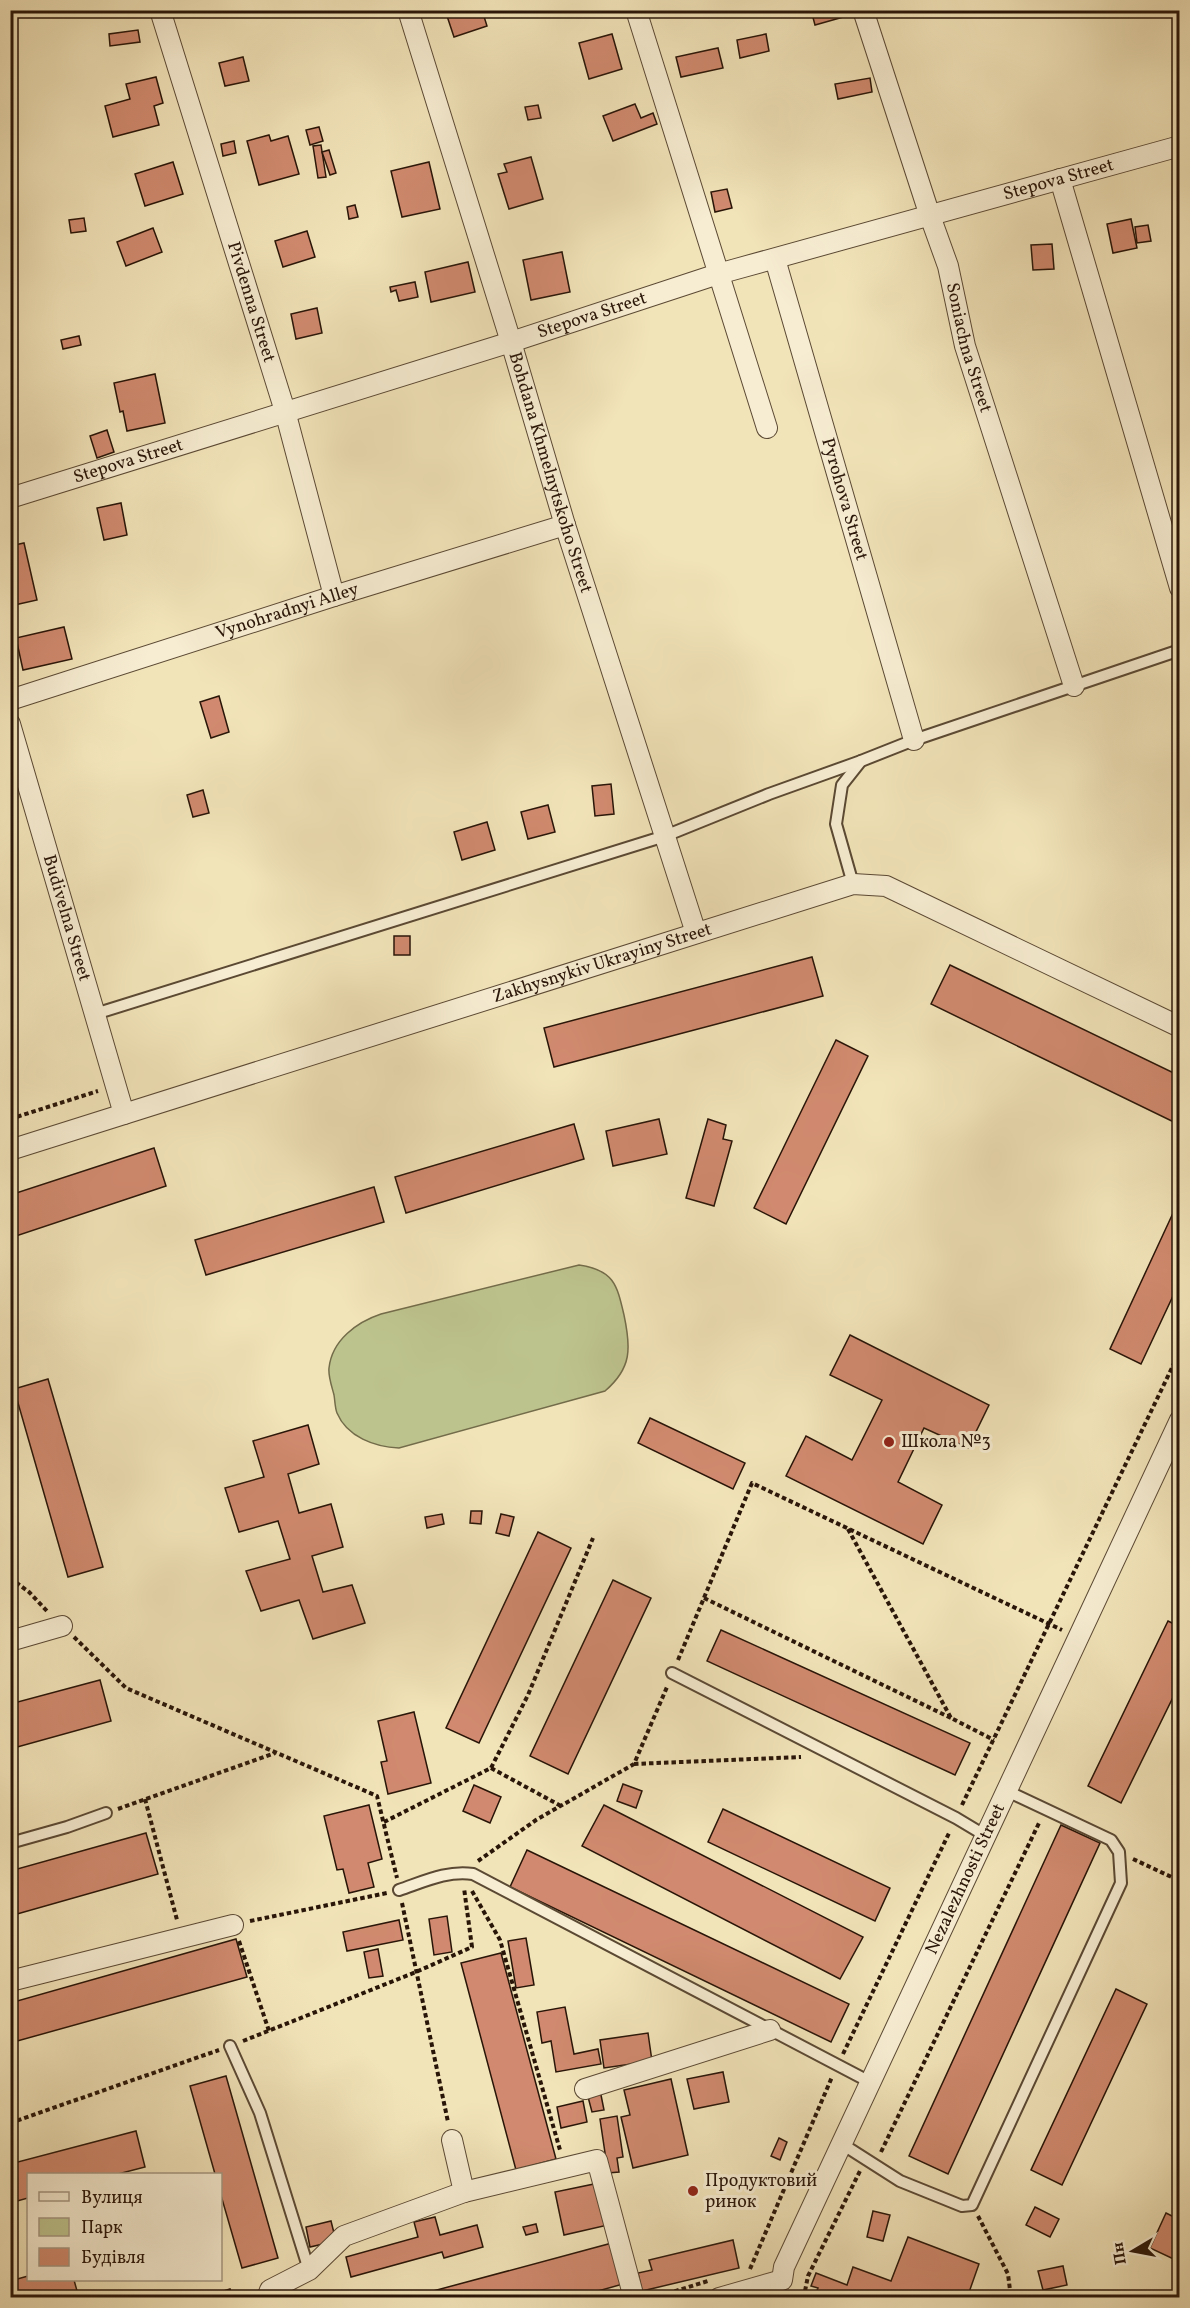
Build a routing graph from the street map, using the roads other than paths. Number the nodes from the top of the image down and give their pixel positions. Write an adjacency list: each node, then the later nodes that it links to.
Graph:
1 (160, 10): 11 (street, Pivdenna Street)
2 (408, 10): 10 (street, Bohdana Khmelnytskoho Street)
3 (636, 10): 9 (street)
4 (864, 10): 7 (street, Soniachna Street)
5 (1179, 146): 6 (street, Stepova Street)
6 (1060, 179): 7 (street, Stepova Street); 15 (street)
7 (930, 216): 8 (street, Stepova Street); 18 (street, Soniachna Street)
8 (775, 259): 9 (street, Stepova Street); 21 (street, Pyrohova Street)
9 (718, 274): 10 (street, Stepova Street); 12 (street)
10 (512, 342): 11 (street, Stepova Street); 14 (street, Bohdana Khmelnytskoho Street)
11 (285, 411): 13 (street, Stepova Street); 16 (street, Pivdenna Street)
12 (767, 428)
13 (10, 498)
14 (565, 525): 16 (street, Vynohradnyi Alley); 23 (street, Bohdana Khmelnytskoho Street)
15 (1179, 588)
16 (334, 596): 19 (street, Vynohradnyi Alley)
17 (1179, 650): 18 (lane)
18 (1074, 686): 21 (lane)
19 (10, 700)
20 (10, 724): 26 (street, Budivelna Street)
21 (914, 740): 22 (lane)
22 (861, 762): 23 (lane); 24 (lane)
23 (665, 836): 25 (street, Bohdana Khmelnytskoho Street); 26 (lane)
24 (853, 884): 25 (street, Zakhysnykiv Ukrayiny Street); 27 (street, Zakhysnykiv Ukrayiny Street)
25 (696, 933): 28 (street, Zakhysnykiv Ukrayiny Street)
26 (95, 1014): 28 (street, Budivelna Street)
27 (1179, 1027)
28 (124, 1114): 29 (street, Zakhysnykiv Ukrayiny Street)
29 (10, 1150)
30 (1177, 1433): 34 (street, Nezalezhnosti Street)
31 (62, 1626): 32 (street)
32 (10, 1641)
33 (672, 1673): 36 (lane)
34 (1007, 1791): 36 (street, Nezalezhnosti Street); 46 (lane)
35 (106, 1813): 37 (lane)
36 (986, 1836): 43 (street, Nezalezhnosti Street)
37 (10, 1843)
38 (399, 1890): 41 (lane)
39 (233, 1925): 40 (street)
40 (10, 1981)
41 (770, 2030): 43 (lane); 44 (street)
42 (230, 2046): 48 (lane)
43 (870, 2082): 46 (street, Nezalezhnosti Street)
44 (585, 2089)
45 (452, 2140): 47 (street)
46 (842, 2144): 50 (street, Nezalezhnosti Street)
47 (464, 2192): 48 (street); 52 (street)
48 (309, 2270): 51 (street)
49 (719, 2288): 50 (street, Nezalezhnosti Street)
50 (785, 2289)
51 (267, 2298)
52 (634, 2298)

